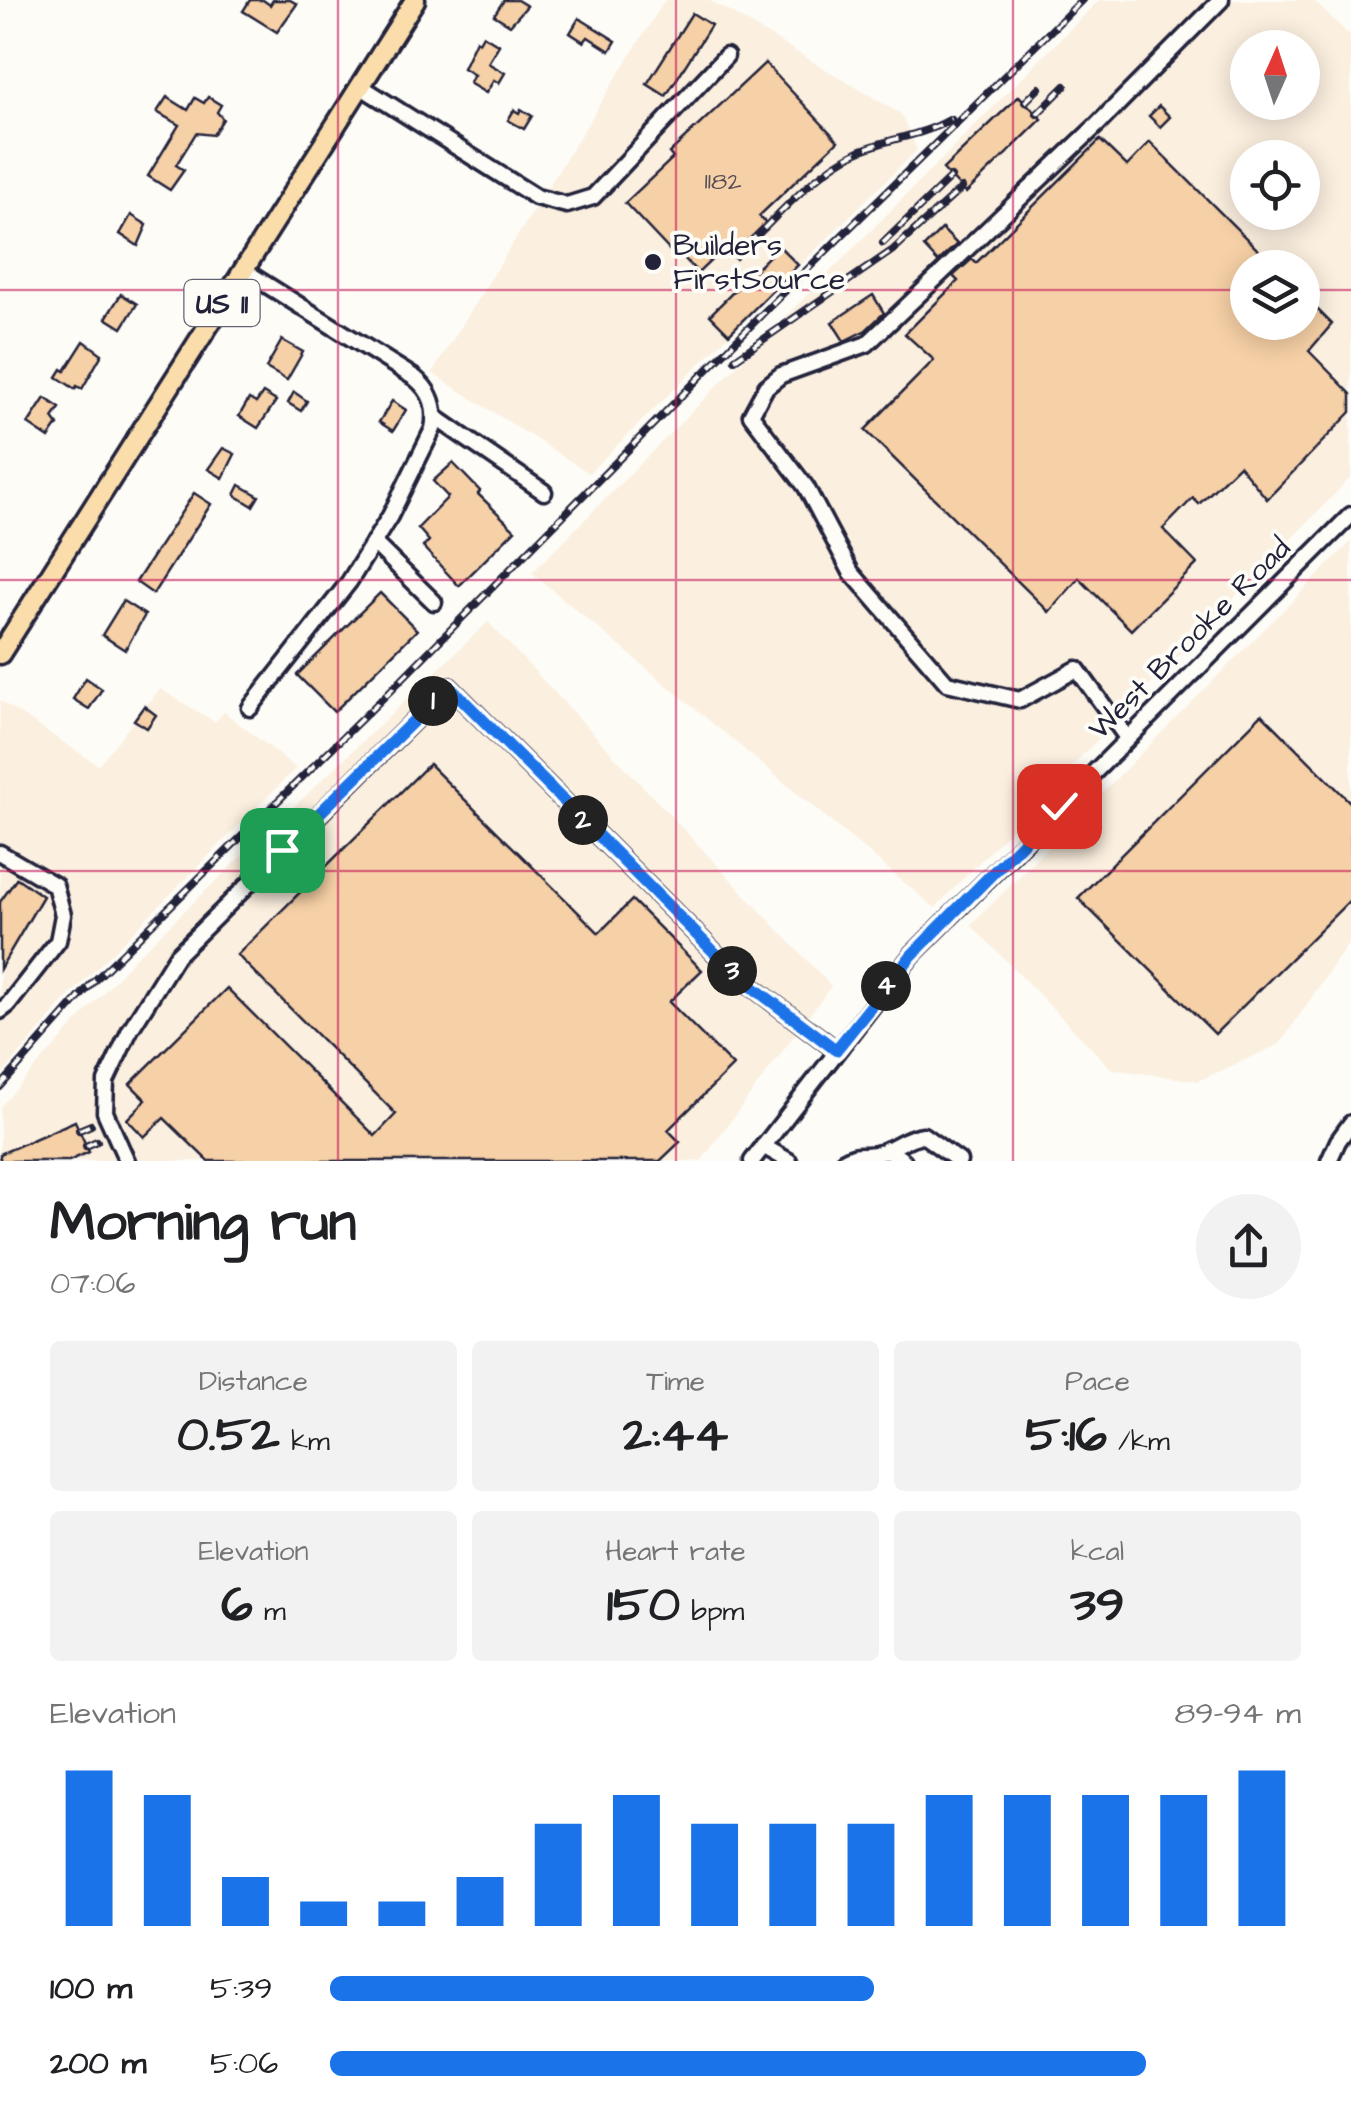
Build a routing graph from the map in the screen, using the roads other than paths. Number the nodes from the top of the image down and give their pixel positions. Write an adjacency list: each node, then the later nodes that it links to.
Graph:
1 (415, 0): 4 (main road, US 11)
2 (1221, 0): 13 (street)
3 (726, 56): 4 (street)
4 (360, 86): 5 (main road, US 11)
5 (243, 270): 6 (street); 11 (main road, US 11)
6 (435, 417): 7 (street); 9 (street)
7 (544, 492)
8 (1351, 516): 13 (street, West Brooke Road)
9 (374, 544): 10 (street); 12 (street)
10 (434, 602)
11 (0, 654)
12 (250, 708)
13 (1127, 738): 16 (street, West Brooke Road)
14 (0, 852): 15 (street)
15 (0, 1011)
16 (836, 1050): 18 (street, West Brooke Road); 20 (street)
17 (1351, 1123): 26 (street)
18 (763, 1146): 21 (street, West Brooke Road); 22 (street)
19 (887, 1149): 23 (street); 24 (street); 25 (street)
20 (127, 1161)
21 (752, 1161)
22 (789, 1161)
23 (843, 1161)
24 (904, 1161)
25 (959, 1161)
26 (1329, 1161)

